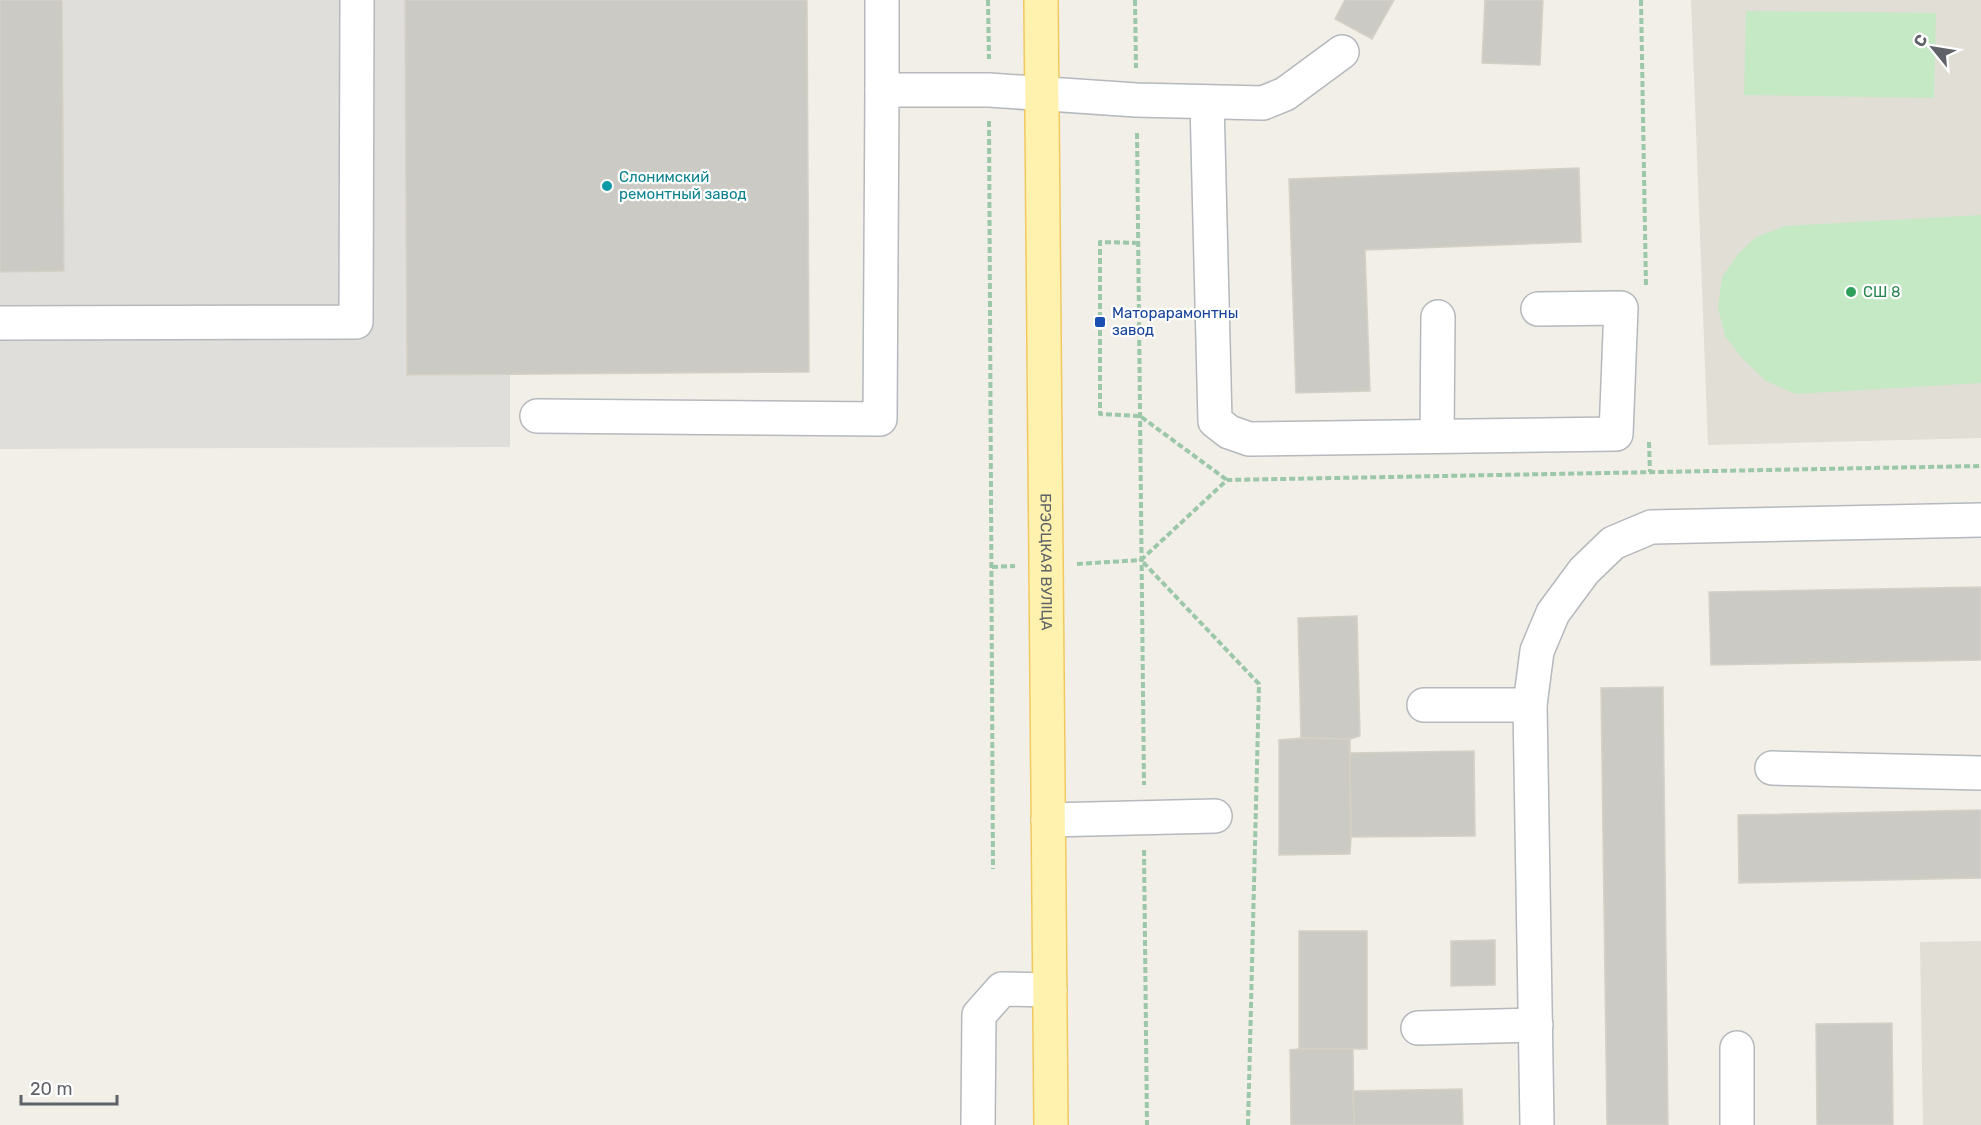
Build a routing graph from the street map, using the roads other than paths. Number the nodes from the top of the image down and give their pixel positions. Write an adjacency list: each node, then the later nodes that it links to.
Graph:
1 (357, 0): 10 (lane)
2 (882, 0): 5 (lane)
3 (1041, 0): 6 (main road, БРЭСЦКАЯ ВУЛІЦА)
4 (1342, 52): 7 (lane)
5 (882, 90): 6 (lane); 11 (lane)
6 (1042, 94): 7 (lane); 19 (main road, БРЭСЦКАЯ ВУЛІЦА)
7 (1207, 102): 12 (lane)
8 (1538, 309): 12 (lane)
9 (1438, 317): 12 (lane)
10 (0, 322)
11 (537, 416)
12 (1437, 436)
13 (1981, 520): 15 (lane)
14 (1424, 705): 15 (lane)
15 (1530, 705): 21 (lane)
16 (1772, 768): 17 (lane)
17 (1981, 772)
18 (1215, 816): 19 (lane)
19 (1048, 819): 20 (main road, БРЭСЦКАЯ ВУЛІЦА)
20 (1050, 990): 24 (lane); 25 (main road, БРЭСЦКАЯ ВУЛІЦА)
21 (1536, 1025): 22 (lane); 26 (lane)
22 (1418, 1028)
23 (1737, 1048): 27 (lane)
24 (978, 1125)
25 (1051, 1125)
26 (1537, 1125)
27 (1737, 1125)

